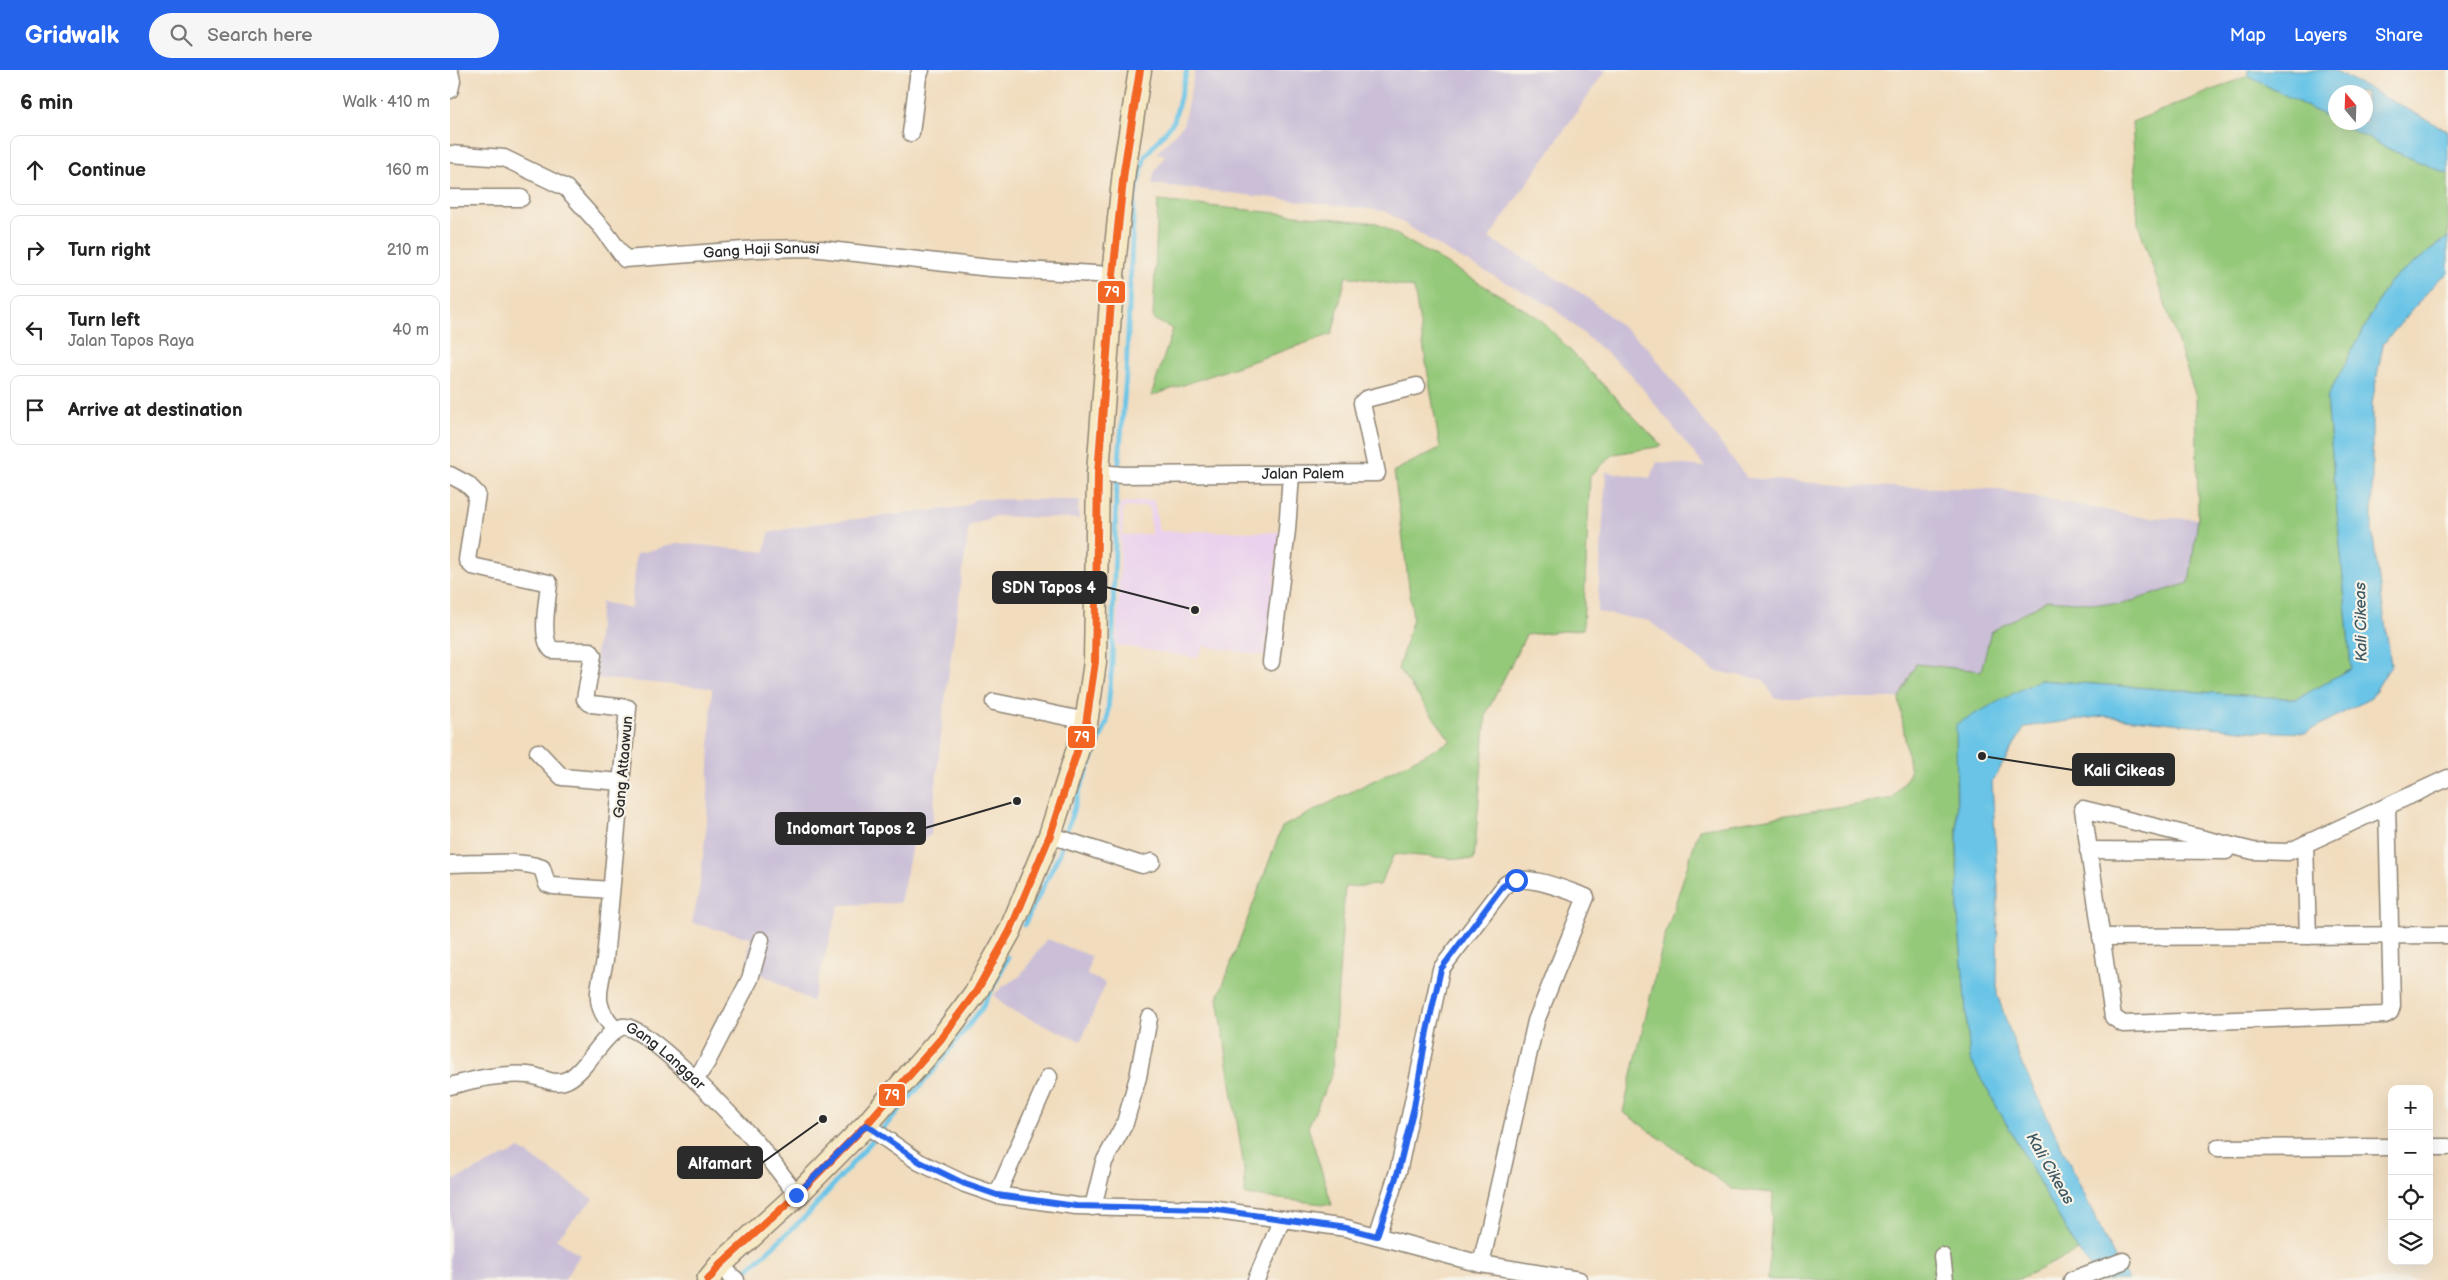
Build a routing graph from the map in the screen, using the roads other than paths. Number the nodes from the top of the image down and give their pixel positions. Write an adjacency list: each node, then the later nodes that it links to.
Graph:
1 (920, 70): 5 (street)
2 (1140, 70): 9 (main road)
3 (450, 72): 4 (street)
4 (450, 90)
5 (911, 133)
6 (450, 154): 9 (street, Gang Haji Sanusi)
7 (450, 198): 8 (street)
8 (521, 198)
9 (1113, 275): 11 (main road)
10 (1417, 386): 13 (street, Jalan Palem)
11 (1111, 474): 13 (street, Jalan Palem); 16 (main road)
12 (450, 475): 19 (street, Gang Attaawun)
13 (1291, 475): 14 (street)
14 (1271, 662)
15 (994, 702): 16 (street)
16 (1087, 721): 21 (main road)
17 (538, 752): 19 (street)
18 (2448, 778): 20 (street)
19 (621, 782): 27 (street, Gang Attaawun)
20 (2387, 806): 22 (street); 28 (street)
21 (1061, 837): 25 (street); 38 (main road)
22 (2305, 844): 24 (street); 30 (street)
23 (2088, 850): 24 (street); 24 (street); 31 (street)
24 (2253, 851)
25 (1152, 862)
26 (450, 864): 27 (street)
27 (611, 890): 34 (street, Gang Attaawun)
28 (2390, 935): 29 (street); 30 (street); 31 (street)
29 (2448, 935)
30 (2308, 936): 31 (street)
31 (2101, 937)
32 (761, 940): 36 (street)
33 (1149, 1018): 45 (street)
34 (616, 1030): 36 (street, Gang Langgar); 37 (street, Gang Langgar)
35 (1049, 1077): 44 (street)
36 (695, 1080): 43 (street, Gang Langgar)
37 (450, 1086)
38 (867, 1127): 43 (main road); 44 (street)
39 (2388, 1147): 42 (street)
40 (2433, 1147): 41 (street)
41 (2448, 1147)
42 (2218, 1148)
43 (796, 1195): 51 (main road)
44 (997, 1195): 45 (street)
45 (1093, 1207): 46 (street)
46 (1282, 1219): 47 (street); 54 (street)
47 (1377, 1236): 50 (street); 50 (street)
48 (1942, 1256): 56 (street)
49 (2123, 1261): 53 (street)
50 (1481, 1264): 52 (street)
51 (722, 1275)
52 (1544, 1277): 55 (street)
53 (2080, 1277)
54 (1256, 1280)
55 (1579, 1280)
56 (1944, 1280)

